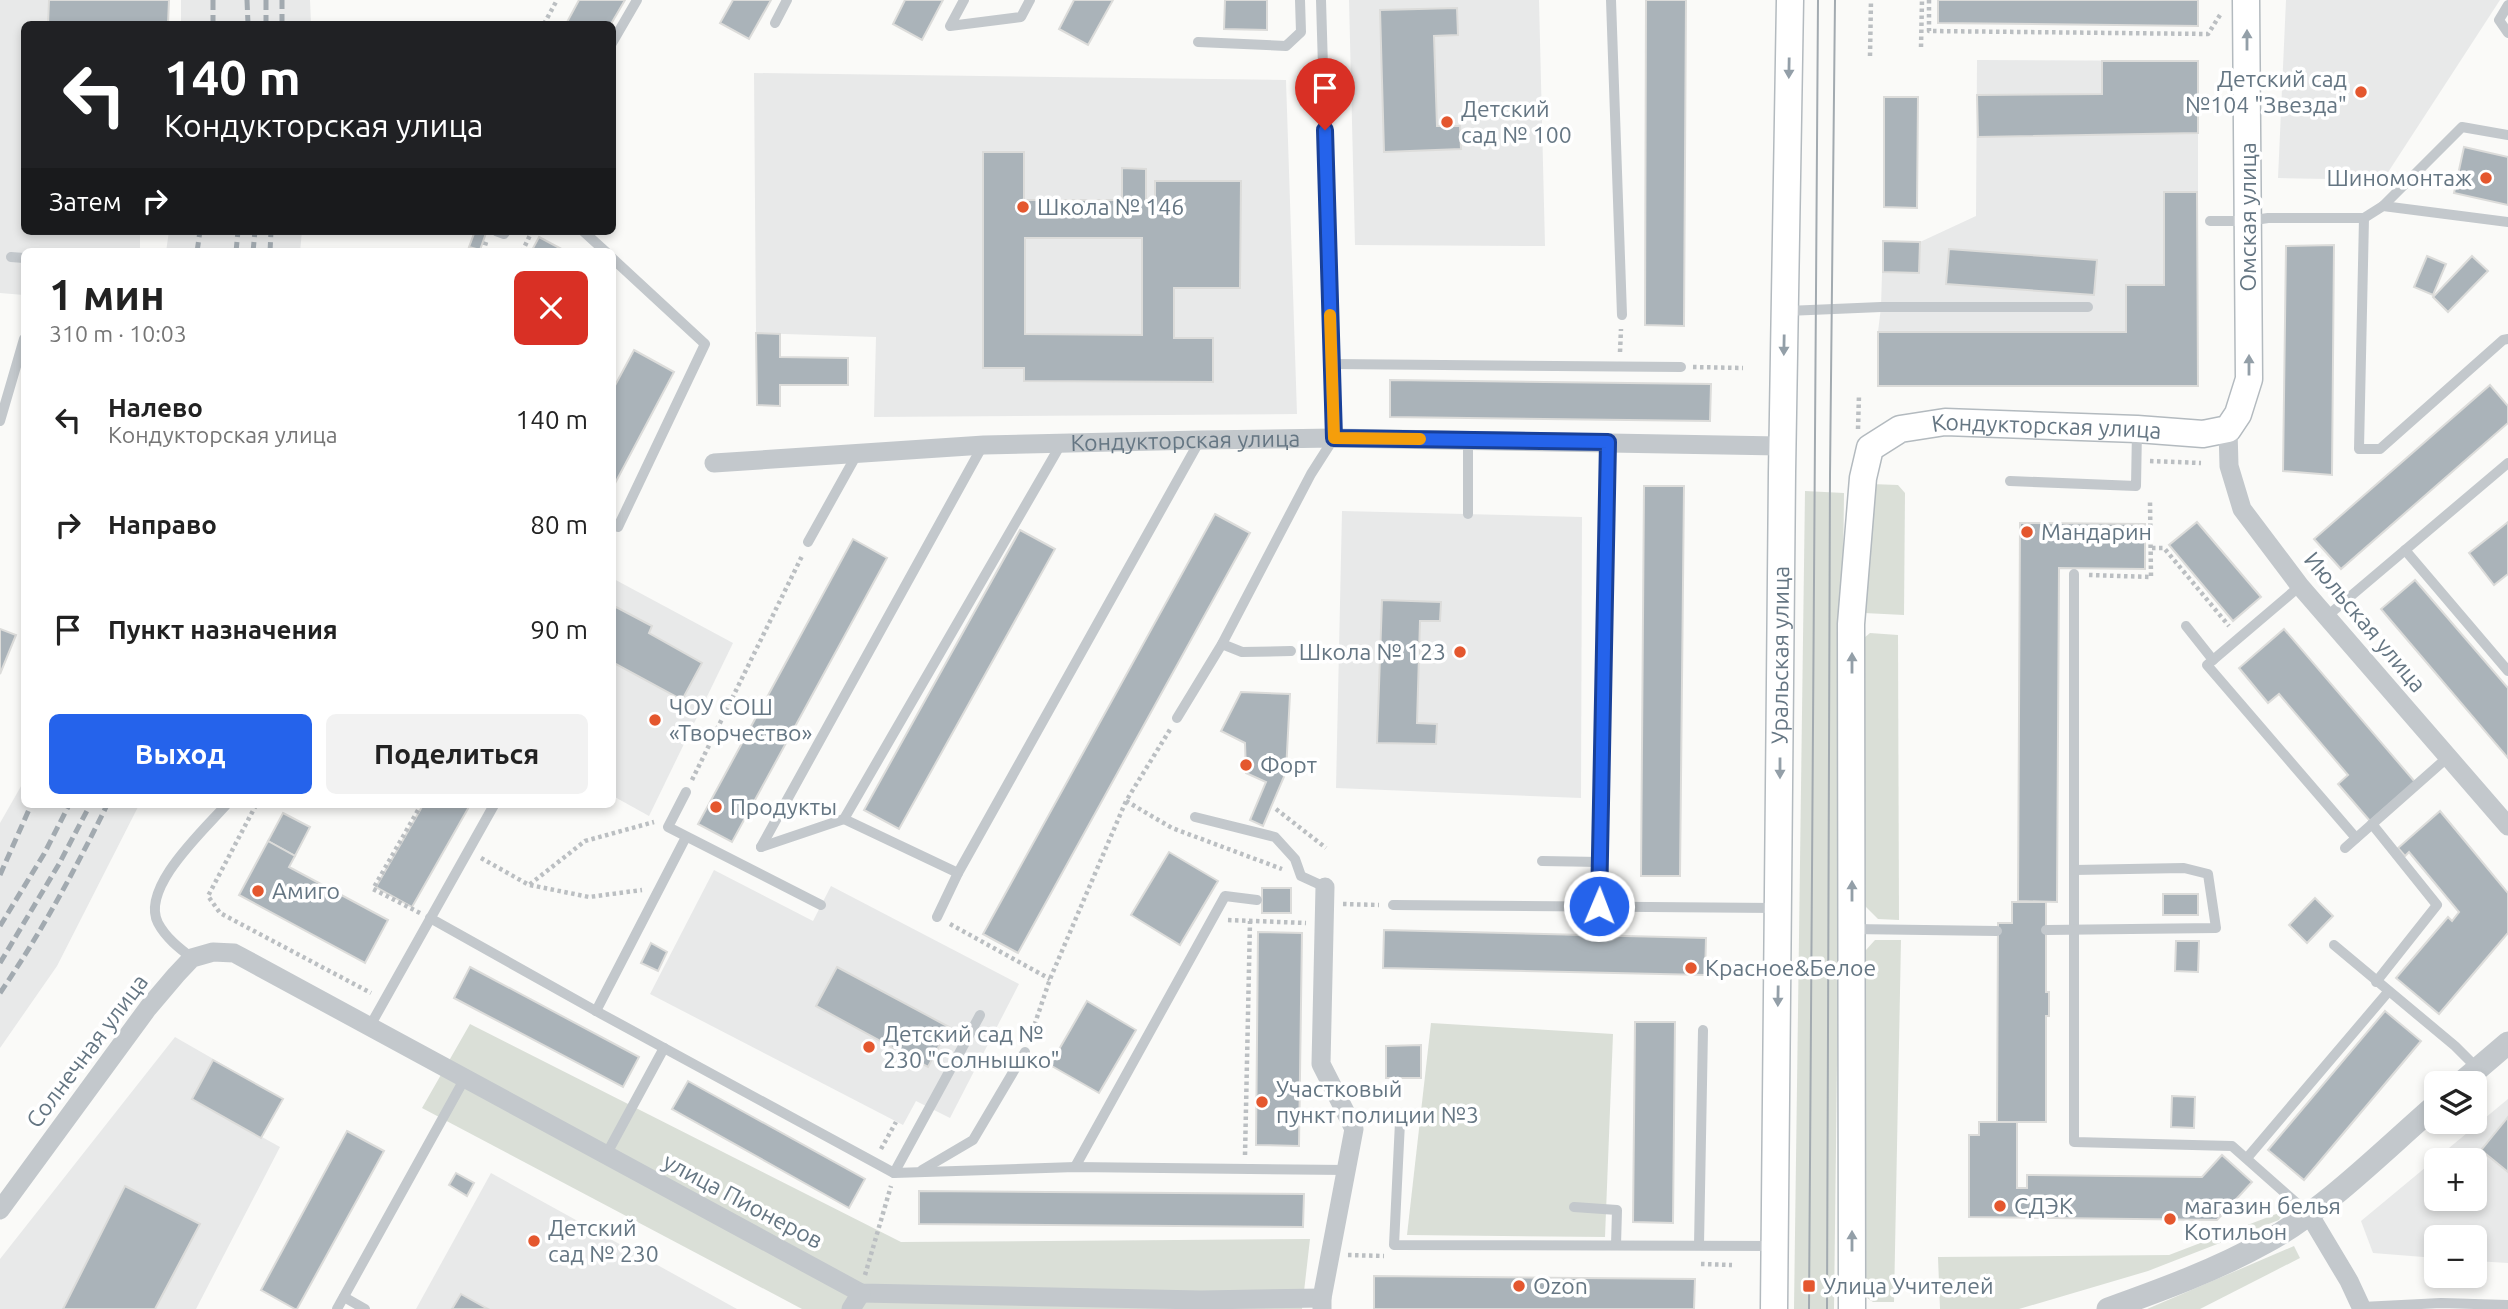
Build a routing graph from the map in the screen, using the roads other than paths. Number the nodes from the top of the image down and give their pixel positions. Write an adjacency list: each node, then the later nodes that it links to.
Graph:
1 (637, 0): 13 (lane)
2 (788, 0): 11 (lane)
3 (964, 0): 4 (lane)
4 (1030, 0)
5 (1300, 0): 14 (lane)
6 (1321, 0): 31 (lane)
7 (1611, 0): 28 (lane)
8 (1790, 0): 27 (main road, Уральская улица, one-way to 27)
9 (2246, 0): 19 (main road, Омская улица, one-way to 9)
10 (2508, 5): 12 (lane)
11 (775, 23)
12 (2508, 33)
13 (616, 36)
14 (1198, 42)
15 (2508, 135): 16 (lane)
16 (2383, 206): 17 (lane); 20 (lane)
17 (2364, 218): 19 (lane); 29 (lane)
18 (2210, 221): 19 (lane)
19 (2248, 221): 35 (main road, Омская улица, one-way to 19)
20 (2508, 222)
21 (587, 235): 22 (lane)
22 (602, 248)
23 (11, 257): 24 (lane)
24 (21, 258)
25 (616, 262): 48 (lane)
26 (2088, 307): 27 (lane)
27 (1785, 312): 42 (main road, Уральская улица, one-way to 42)
28 (1622, 315)
29 (2508, 339)
30 (21, 350): 33 (lane)
31 (1332, 364): 32 (lane); 36 (lane)
32 (1681, 367)
33 (0, 421)
34 (2137, 429): 35 (main road, Кондукторская улица); 46 (lane); 83 (main road, Кондукторская улица, one-way to 34)
35 (2228, 429): 52 (street, Июльская улица)
36 (1334, 438): 37 (street, Кондукторская улица); 38 (street, Кондукторская улица); 55 (lane)
37 (1200, 440): 40 (street, Кондукторская улица); 74 (lane)
38 (1468, 440): 39 (street, Кондукторская улица); 47 (lane)
39 (1608, 442): 42 (street, Кондукторская улица); 72 (lane)
40 (1062, 443): 41 (street, Кондукторская улица); 65 (lane)
41 (984, 445): 43 (street, Кондукторская улица); 65 (lane)
42 (1783, 446): 80 (main road, Уральская улица, one-way to 80)
43 (857, 453): 44 (street, Кондукторская улица); 49 (lane)
44 (714, 463)
45 (2508, 463): 50 (lane)
46 (2010, 481)
47 (1468, 514)
48 (618, 527)
49 (808, 542)
50 (2405, 550): 53 (lane); 58 (lane)
51 (2074, 574): 73 (lane)
52 (2300, 586): 53 (street, Июльская улица); 57 (lane)
53 (2326, 617): 60 (street, Июльская улица)
54 (2186, 626): 57 (lane)
55 (1222, 644): 56 (lane); 59 (lane)
56 (1291, 651)
57 (2213, 660): 69 (lane)
58 (2508, 671)
59 (1177, 718)
60 (2448, 757): 66 (lane); 67 (street, Июльская улица)
61 (686, 792): 68 (lane)
62 (223, 808): 88 (lane)
63 (492, 808): 82 (lane)
64 (1195, 817): 75 (lane)
65 (844, 819): 74 (lane)
66 (2372, 824): 69 (lane); 89 (lane)
67 (2508, 826)
68 (686, 837): 77 (lane); 91 (lane)
69 (2356, 838): 70 (lane)
70 (2345, 848)
71 (1542, 861): 72 (lane)
72 (1600, 862): 79 (lane)
73 (2074, 870): 85 (lane); 85 (lane)
74 (958, 873): 81 (lane)
75 (1325, 887): 106 (street)
76 (1257, 900): 105 (lane)
77 (821, 905)
78 (1393, 905): 79 (lane)
79 (1599, 906): 80 (lane)
80 (1779, 908): 114 (main road, Уральская улица, one-way to 114)
81 (937, 917)
82 (430, 918): 91 (lane); 93 (lane)
83 (1852, 929): 86 (lane); 125 (main road, one-way to 83)
84 (2046, 930): 85 (lane)
85 (2074, 930): 104 (lane)
86 (1997, 931)
87 (2333, 945): 89 (lane)
88 (192, 958): 93 (street, улица Пионеров); 110 (street, Солнечная улица)
89 (2376, 982): 90 (lane)
90 (2388, 992): 98 (lane); 104 (lane)
91 (596, 1011): 96 (lane)
92 (980, 1015): 108 (lane)
93 (370, 1026): 100 (street, улица Пионеров)
94 (1703, 1030): 113 (lane)
95 (2508, 1043): 99 (street)
96 (664, 1048): 103 (lane); 108 (lane)
97 (1025, 1052): 107 (lane)
98 (2468, 1071)
99 (2476, 1071)
100 (465, 1078): 103 (street, улица Пионеров); 115 (lane)
101 (2424, 1115): 111 (street)
102 (1400, 1122): 112 (lane)
103 (606, 1155): 116 (street, улица Пионеров)
104 (2247, 1158): 111 (lane)
105 (1075, 1167): 106 (lane); 107 (lane)
106 (1346, 1170): 117 (street)
107 (918, 1172): 108 (lane)
108 (894, 1173)
109 (1574, 1207): 112 (lane)
110 (0, 1210)
111 (2309, 1214): 121 (street); 126 (street)
112 (1616, 1245): 113 (lane)
113 (1699, 1245): 114 (lane)
114 (1775, 1246): 124 (main road, Уральская улица)
115 (344, 1297): 122 (lane); 123 (lane)
116 (856, 1301): 118 (street, улица Пионеров)
117 (1322, 1303): 118 (street, улица Пионеров)
118 (1201, 1304)
119 (2508, 1305): 120 (lane)
120 (2441, 1306): 121 (lane)
121 (2362, 1308)
122 (337, 1309)
123 (365, 1309)
124 (1774, 1309)
125 (1852, 1309)
126 (2108, 1309)

